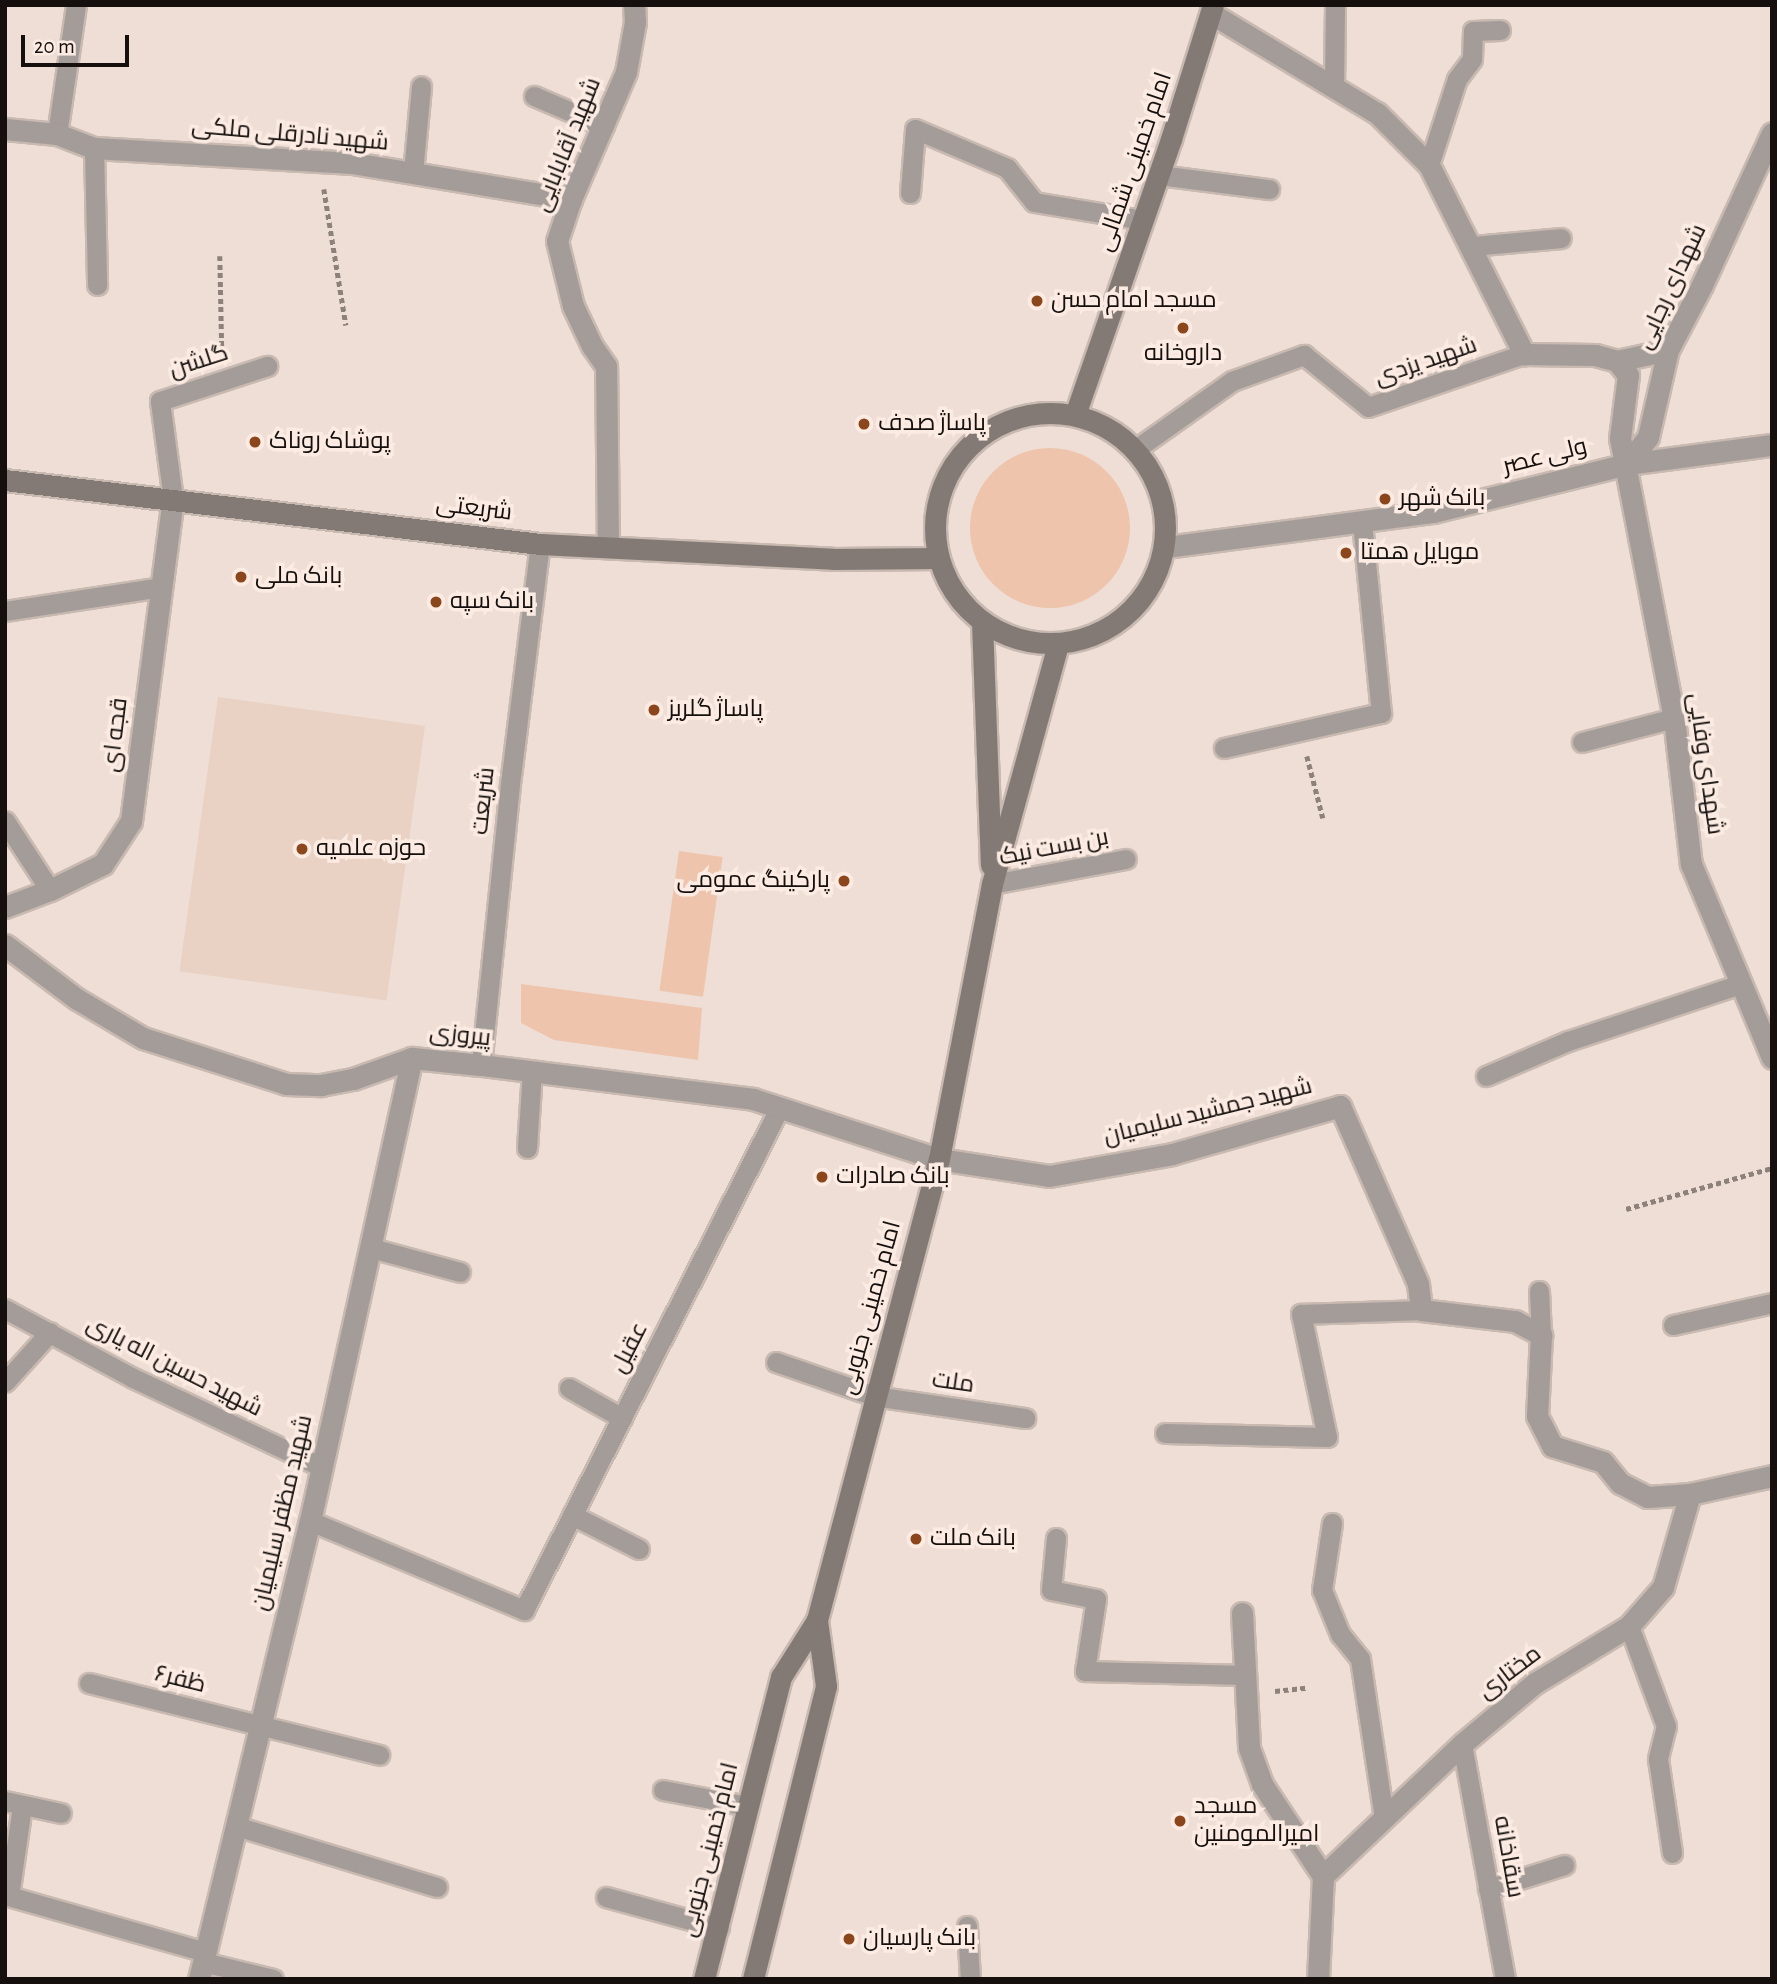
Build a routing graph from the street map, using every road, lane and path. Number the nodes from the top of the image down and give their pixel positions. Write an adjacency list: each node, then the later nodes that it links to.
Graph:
1 (76, 5): 12 (lane)
2 (634, 5): 9 (street, شهید آقابابایی)
3 (1335, 5): 7 (lane)
4 (1213, 10): 7 (street); 17 (main road, امام خمینی شمالی)
5 (1500, 30): 15 (lane)
6 (421, 86): 16 (lane)
7 (1334, 88): 15 (street)
8 (534, 96): 9 (lane)
9 (604, 126): 20 (street, شهید آقابابایی)
10 (5, 129): 12 (street, شهید نادرقلی ملکی)
11 (1772, 133): 27 (street, شهدای رجایی)
12 (57, 134): 13 (street, شهید نادرقلی ملکی)
13 (94, 148): 14 (street, شهید نادرقلی ملکی); 25 (lane)
14 (319, 160): 16 (street, شهید نادرقلی ملکی); 26 (path)
15 (1429, 165): 23 (street)
16 (413, 173): 20 (street, شهید نادرقلی ملکی)
17 (1159, 175): 18 (lane); 21 (main road, امام خمینی شمالی)
18 (1269, 189)
19 (910, 193): 21 (lane)
20 (571, 199): 40 (street, شهید آقابابایی)
21 (1143, 220): 32 (main road, امام خمینی شمالی)
22 (1561, 237): 23 (lane)
23 (1472, 246): 28 (street)
24 (220, 256): 31 (path)
25 (97, 285)
26 (346, 325)
27 (1668, 350): 29 (street); 35 (street, شهدای رجایی)
28 (1524, 354): 29 (street); 34 (lane, شهید یزدی)
29 (1617, 361): 35 (street, شهدای وفایی)
30 (267, 366): 31 (lane, گلشن)
31 (223, 380): 37 (lane, گلشن)
32 (1075, 415): 34 (main road); 42 (main road)
33 (1772, 445): 35 (street, ولی عصر)
34 (1136, 449): 41 (main road)
35 (1627, 464): 38 (street, ولی عصر); 47 (street, شهدای وفایی)
36 (5, 480): 37 (main road, شریعتی)
37 (173, 499): 39 (main road, شریعتی); 43 (street, قجه ای)
38 (1362, 521): 41 (street, ولی عصر); 48 (lane)
39 (540, 544): 40 (main road, شریعتی); 61 (lane, شریعت)
40 (608, 547): 42 (main road, شریعتی)
41 (1166, 547): 46 (main road)
42 (938, 558): 45 (main road)
43 (161, 587): 44 (lane); 55 (street, قجه ای)
44 (5, 611)
45 (982, 622): 46 (main road); 54 (main road)
46 (1058, 644): 54 (main road)
47 (1674, 718): 49 (lane); 58 (street, شهدای وفایی)
48 (1301, 732): 50 (lane); 51 (path)
49 (1582, 742)
50 (1224, 748)
51 (1323, 818)
52 (5, 821): 55 (lane)
53 (1126, 859): 54 (lane, بن بست نیک)
54 (992, 884): 66 (main road, امام خمینی جنوبی)
55 (50, 890): 56 (street, قجه ای)
56 (5, 907)
57 (5, 945): 60 (street, پیروزی)
58 (1740, 984): 59 (street, شهدای وفایی); 63 (lane)
59 (1771, 1054)
60 (412, 1058): 61 (street, پیروزی); 69 (street, شهید مظفر سلیمیان)
61 (481, 1065): 62 (street, پیروزی)
62 (533, 1071): 64 (street, پیروزی); 65 (lane)
63 (1486, 1076)
64 (780, 1107): 66 (street, پیروزی); 82 (lane, عقیل)
65 (527, 1148)
66 (939, 1159): 74 (street, شهید جمشید سلیمیان); 81 (main road, امام خمینی جنوبی)
67 (1772, 1168): 68 (path)
68 (1626, 1209)
69 (371, 1248): 70 (lane); 85 (street, شهید مظفر سلیمیان)
70 (460, 1272)
71 (1539, 1291): 77 (lane)
72 (1772, 1303): 75 (lane)
73 (5, 1309): 76 (lane, شهید حسین اله یاری)
74 (1421, 1310): 77 (street); 84 (lane)
75 (1674, 1325)
76 (50, 1332): 79 (lane); 85 (lane, شهید حسین اله یاری)
77 (1541, 1335): 87 (street)
78 (776, 1362): 81 (lane, ملت)
79 (5, 1382)
80 (569, 1388): 82 (lane)
81 (874, 1396): 83 (lane, ملت); 94 (main road, امام خمینی جنوبی)
82 (622, 1418): 88 (lane, عقیل)
83 (1025, 1418)
84 (1165, 1433)
85 (322, 1467): 89 (street, شهید مظفر سلیمیان)
86 (1772, 1476): 87 (street)
87 (1690, 1494): 95 (street, مختاری)
88 (572, 1515): 89 (lane, عقیل); 92 (lane)
89 (310, 1521): 98 (street, شهید مظفر سلیمیان)
90 (1332, 1523): 105 (lane)
91 (1056, 1538): 96 (lane)
92 (639, 1549)
93 (1242, 1613): 96 (street)
94 (817, 1620): 103 (main road, امام خمینی جنوبی); 119 (main road, امام خمینی جنوبی)
95 (1629, 1626): 99 (street, مختاری); 107 (lane)
96 (1245, 1675): 109 (street)
97 (89, 1682): 98 (lane, ظفر۶)
98 (260, 1724): 100 (lane, ظفر۶); 106 (street, شهید مظفر سلیمیان)
99 (1462, 1744): 105 (street, مختاری); 111 (lane, سقاخانه)
100 (379, 1755)
101 (663, 1790): 103 (lane)
102 (14, 1804): 104 (lane); 112 (lane)
103 (748, 1806): 115 (main road, امام خمینی جنوبی)
104 (61, 1813)
105 (1384, 1818): 109 (street, مختاری)
106 (236, 1826): 110 (lane); 116 (street, شهید مظفر سلیمیان)
107 (1672, 1853)
108 (1564, 1865): 111 (lane)
109 (1323, 1876): 121 (street)
110 (438, 1887)
111 (1488, 1889): 122 (lane, سقاخانه)
112 (7, 1896): 116 (lane)
113 (607, 1897): 115 (lane)
114 (967, 1926): 120 (lane)
115 (719, 1928): 118 (main road, امام خمینی جنوبی)
116 (203, 1964): 117 (lane)
117 (273, 1979)
118 (704, 1979)
119 (753, 1979)
120 (970, 1979)
121 (1318, 1979)
122 (1505, 1979)

